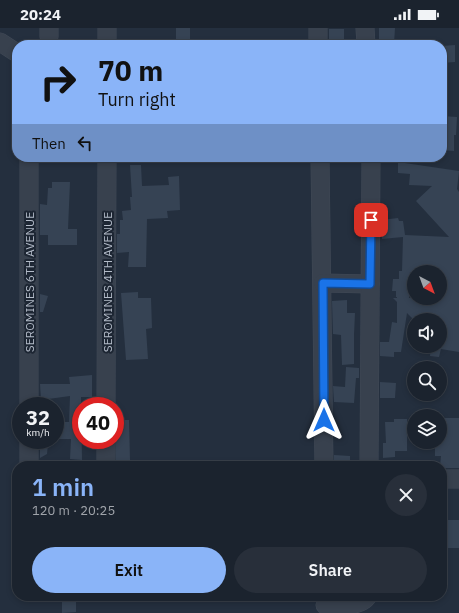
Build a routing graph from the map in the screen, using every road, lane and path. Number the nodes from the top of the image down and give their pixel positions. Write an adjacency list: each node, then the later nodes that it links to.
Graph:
1 (107, 28): 4 (street)
2 (318, 28): 5 (street)
3 (365, 28): 6 (street)
4 (107, 40)
5 (318, 40)
6 (366, 40)
7 (0, 42): 8 (street)
8 (12, 50)
9 (29, 162): 15 (street, SEROMINES 6TH AVENUE)
10 (107, 162): 16 (street, SEROMINES 4TH AVENUE)
11 (320, 162): 13 (street)
12 (371, 162): 14 (street)
13 (323, 283): 14 (street); 21 (street)
14 (370, 284): 22 (street)
15 (29, 397)
16 (106, 397)
17 (29, 449): 19 (street)
18 (106, 449): 20 (street)
19 (29, 461)
20 (106, 461)
21 (324, 461)
22 (369, 461)
23 (447, 478): 24 (street)
24 (459, 479)
25 (364, 601): 26 (street)
26 (325, 605)

